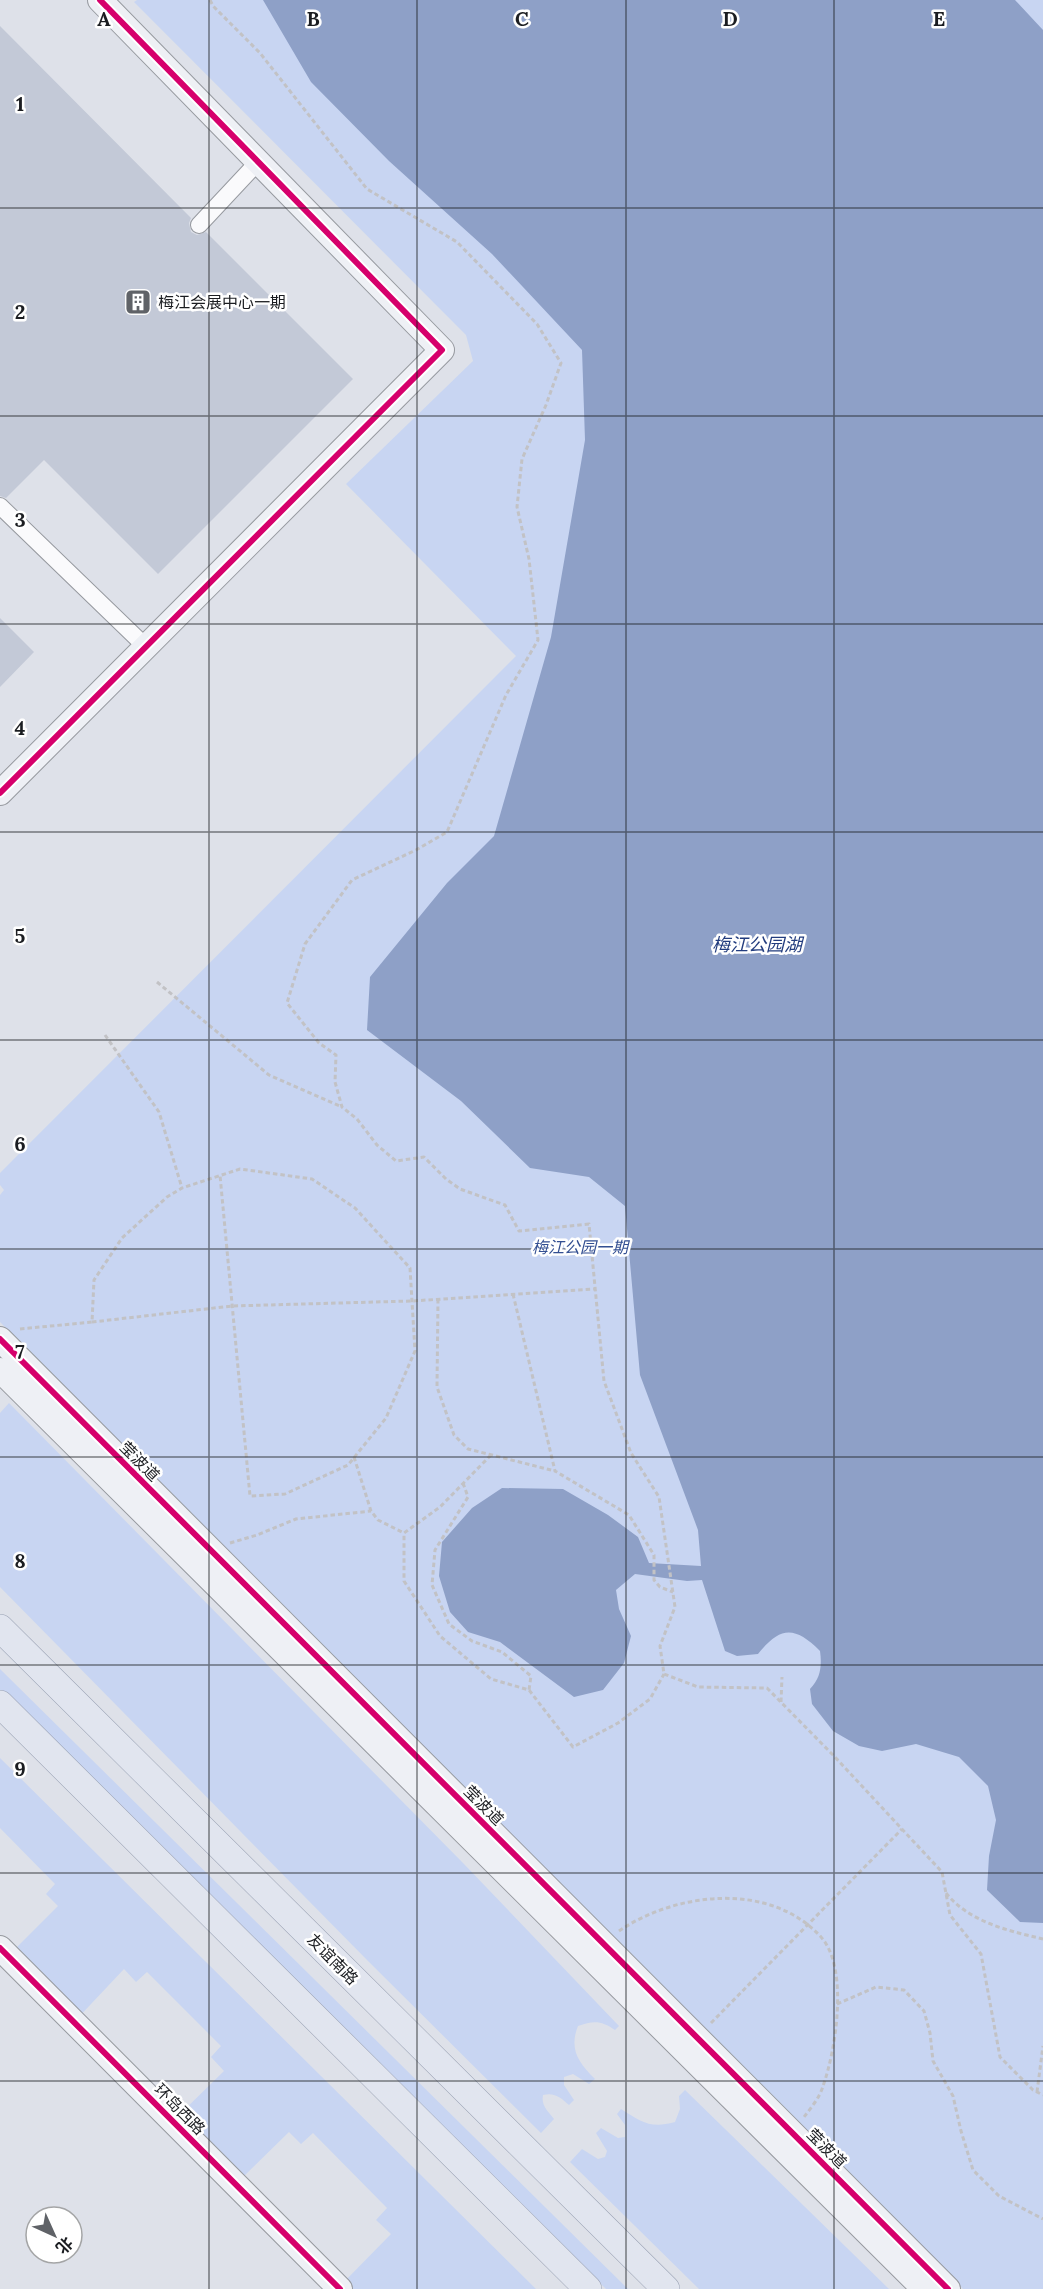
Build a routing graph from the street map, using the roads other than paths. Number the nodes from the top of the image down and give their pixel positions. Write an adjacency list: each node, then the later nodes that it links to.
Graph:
1 (100, 0): 2 (street)
2 (258, 162): 3 (street); 5 (street)
3 (199, 225)
4 (0, 506): 5 (street)
5 (146, 647): 6 (street)
6 (0, 793)
7 (6, 1335): 18 (street, 莹波道)
8 (0, 1370): 17 (street, 莹波道)
9 (0, 1628): 16 (main road, 友谊南路)
10 (0, 1704): 15 (main road)
11 (0, 1948): 14 (street, 环岛西路)
12 (0, 1969): 13 (street, 环岛西路)
13 (321, 2289)
14 (340, 2289)
15 (588, 2289)
16 (666, 2289)
17 (924, 2289)
18 (948, 2289)

